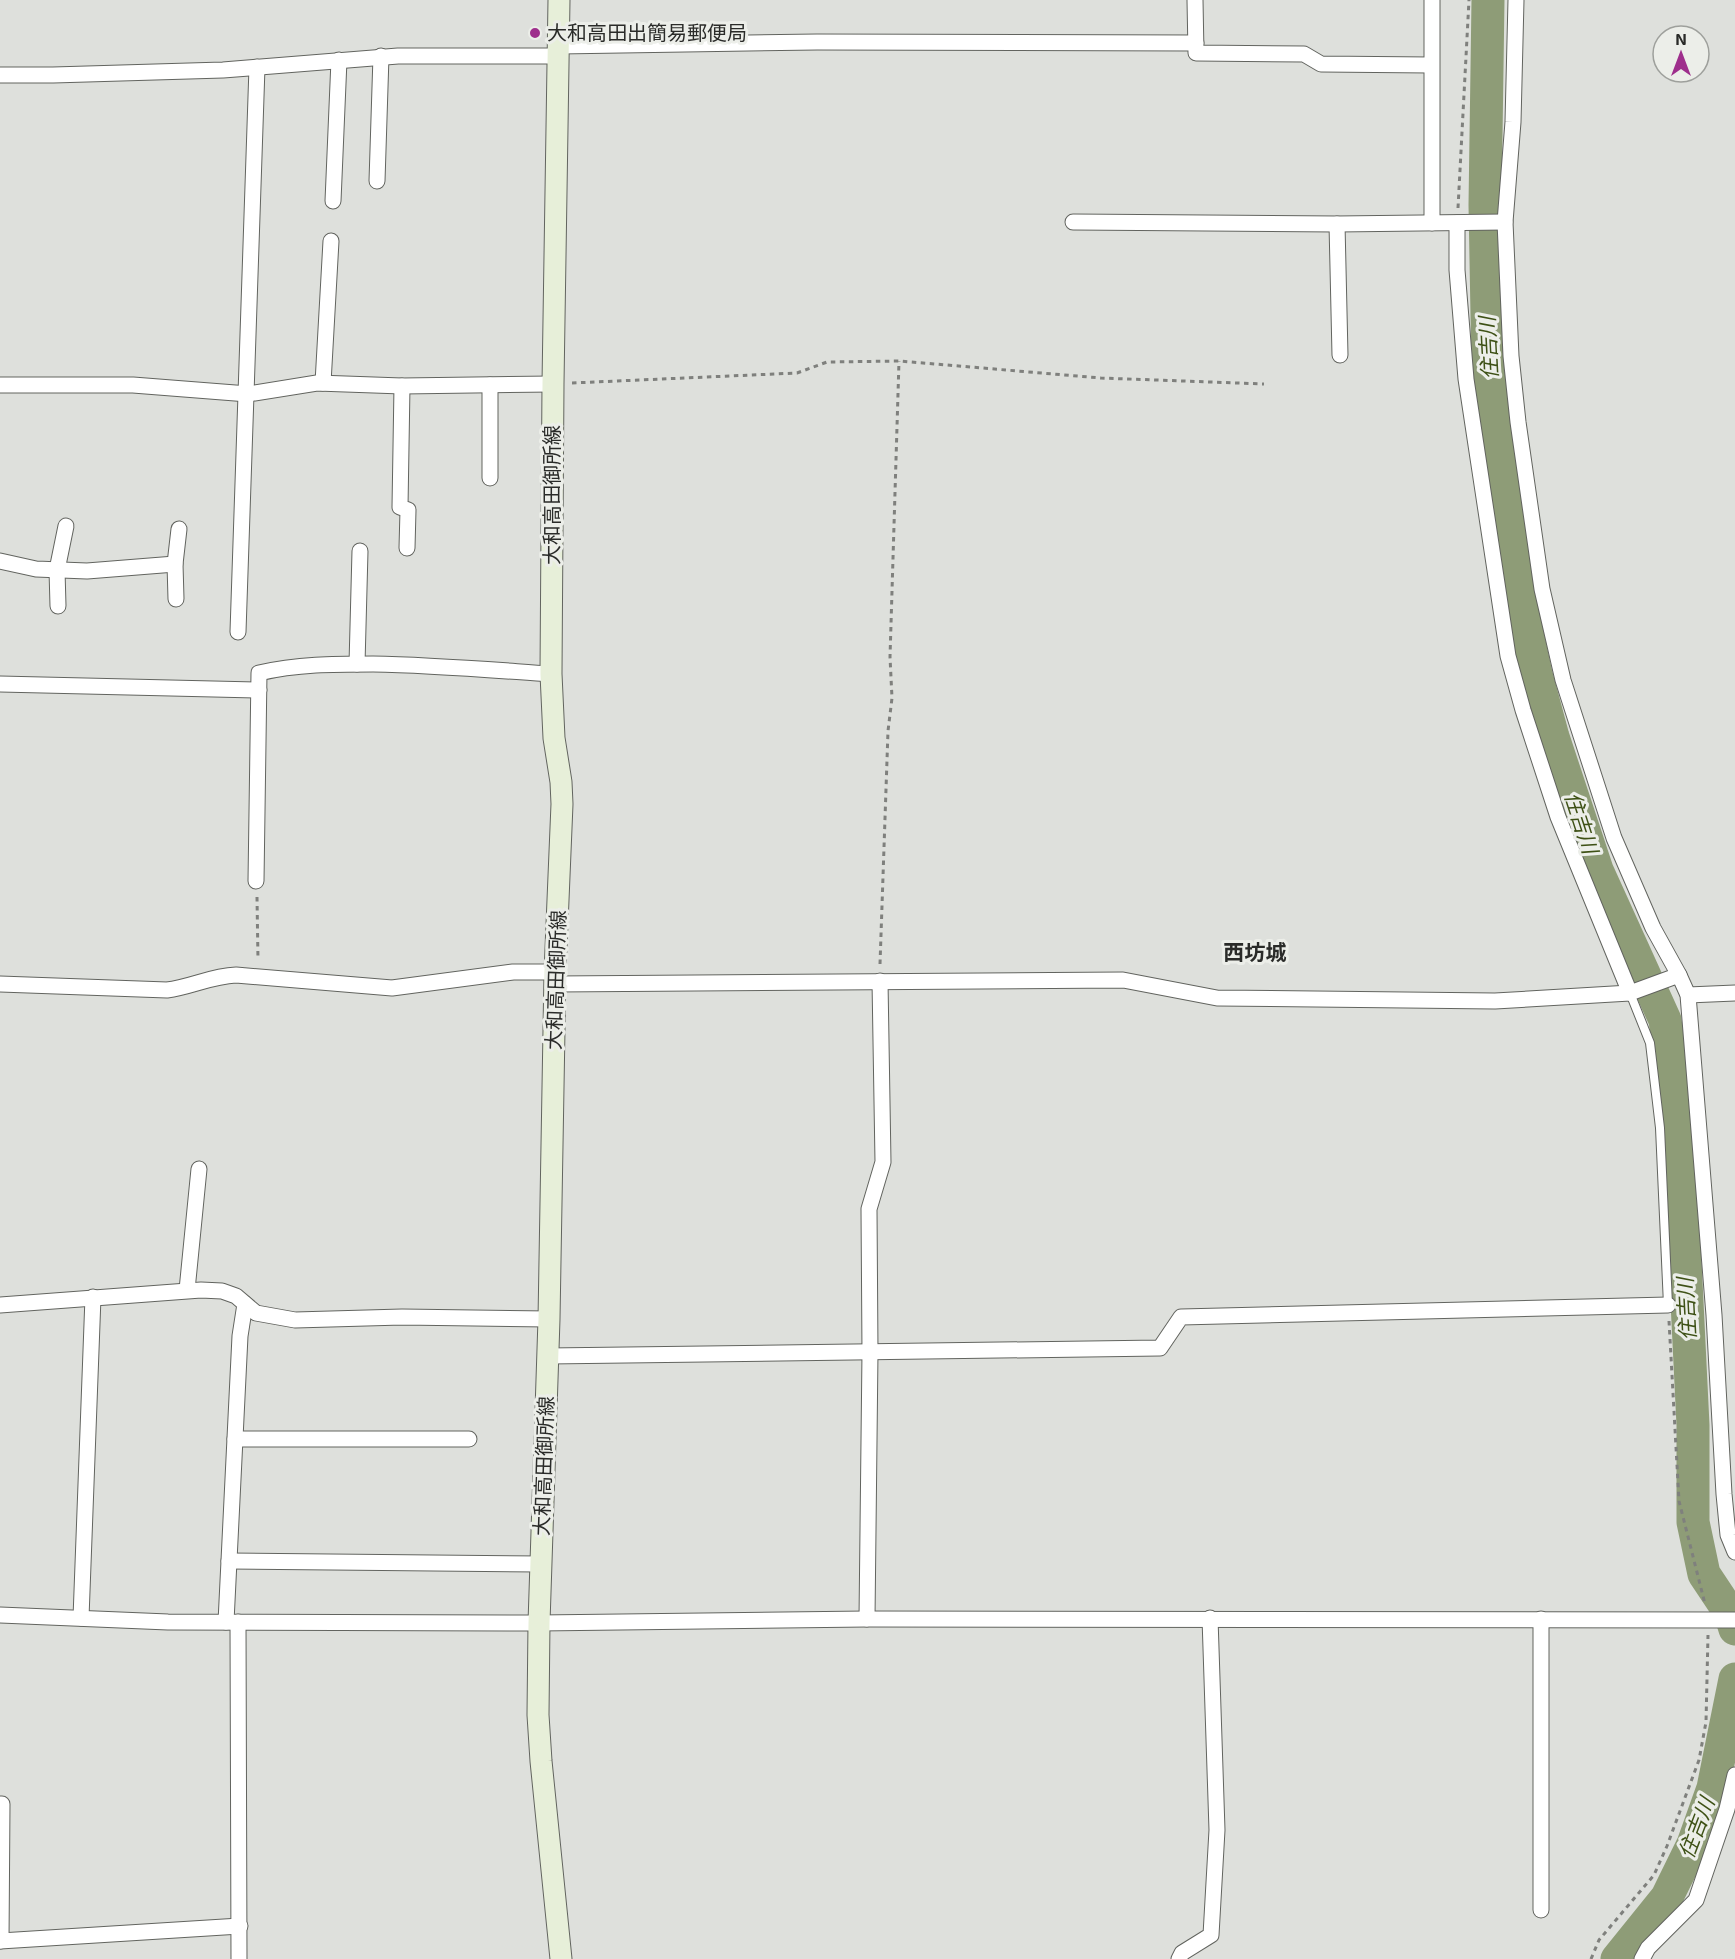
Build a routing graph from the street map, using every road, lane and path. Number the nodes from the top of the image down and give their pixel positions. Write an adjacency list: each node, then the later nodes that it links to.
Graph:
1 (559, 0): 7 (main road, 大和高田御所線)
2 (1196, 0): 6 (street)
3 (1432, 0): 10 (street)
4 (1469, 0): 18 (path)
5 (1516, 0): 16 (street)
6 (1196, 43): 7 (street); 10 (street)
7 (559, 51): 8 (street); 24 (main road, 大和高田御所線)
8 (381, 56): 9 (street); 13 (street)
9 (339, 60): 11 (street); 14 (street)
10 (1430, 65): 17 (street)
11 (257, 67): 12 (street); 29 (street)
12 (0, 75)
13 (377, 181)
14 (333, 201)
15 (1073, 222): 19 (street)
16 (1505, 222): 18 (street); 46 (street)
17 (1432, 223): 18 (street); 19 (street)
18 (1457, 223): 51 (street)
19 (1337, 224): 21 (street)
20 (331, 241): 23 (street)
21 (1340, 355)
22 (899, 361): 24 (path); 25 (path); 49 (path)
23 (323, 383): 28 (street); 29 (street)
24 (553, 384): 27 (street); 42 (main road, 大和高田御所線)
25 (1264, 384)
26 (0, 385): 29 (street)
27 (490, 385): 28 (street); 30 (street)
28 (402, 386): 33 (street)
29 (248, 394): 40 (street)
30 (490, 478)
31 (66, 526): 37 (street)
32 (179, 529): 36 (street)
33 (407, 548)
34 (360, 551): 41 (street)
35 (0, 561): 37 (street)
36 (175, 564): 37 (street); 38 (street)
37 (57, 570): 39 (street)
38 (176, 598)
39 (57, 606)
40 (238, 633)
41 (357, 664): 42 (street); 44 (street)
42 (551, 674): 48 (main road, 大和高田御所線)
43 (0, 684): 44 (street)
44 (259, 690): 45 (street)
45 (256, 881): 47 (path)
46 (1679, 975): 51 (street); 53 (street)
47 (259, 977): 48 (street); 50 (street)
48 (555, 978): 49 (street); 60 (main road, 大和高田御所線)
49 (880, 981): 51 (street); 61 (street)
50 (0, 984)
51 (1630, 993): 59 (lane)
52 (1735, 993): 53 (street)
53 (1688, 995): 65 (street)
54 (199, 1169): 55 (street)
55 (187, 1290): 56 (street); 57 (street)
56 (93, 1297): 58 (street); 69 (street)
57 (245, 1304): 60 (street); 63 (street)
58 (0, 1305)
59 (1668, 1305): 61 (street); 73 (path)
60 (549, 1319): 62 (main road, 大和高田御所線)
61 (870, 1352): 62 (street); 71 (street)
62 (548, 1356): 67 (main road, 大和高田御所線)
63 (235, 1439): 64 (street); 66 (street)
64 (469, 1439)
65 (1735, 1552)
66 (229, 1561): 67 (street); 75 (street)
67 (541, 1564): 76 (main road, 大和高田御所線)
68 (0, 1615): 69 (street)
69 (81, 1618): 75 (street)
70 (1210, 1618): 71 (street); 72 (street); 84 (street)
71 (867, 1619): 76 (street)
72 (1541, 1619): 73 (street); 79 (street)
73 (1709, 1619): 74 (street); 85 (path)
74 (1735, 1620)
75 (232, 1622): 76 (street); 80 (street)
76 (539, 1623): 83 (main road, 大和高田御所線)
77 (1735, 1775): 86 (street)
78 (0, 1804): 81 (street)
79 (1541, 1910)
80 (240, 1926): 81 (street); 82 (street)
81 (1, 1941)
82 (239, 1959)
83 (561, 1959)
84 (1179, 1959)
85 (1591, 1959)
86 (1642, 1959)

